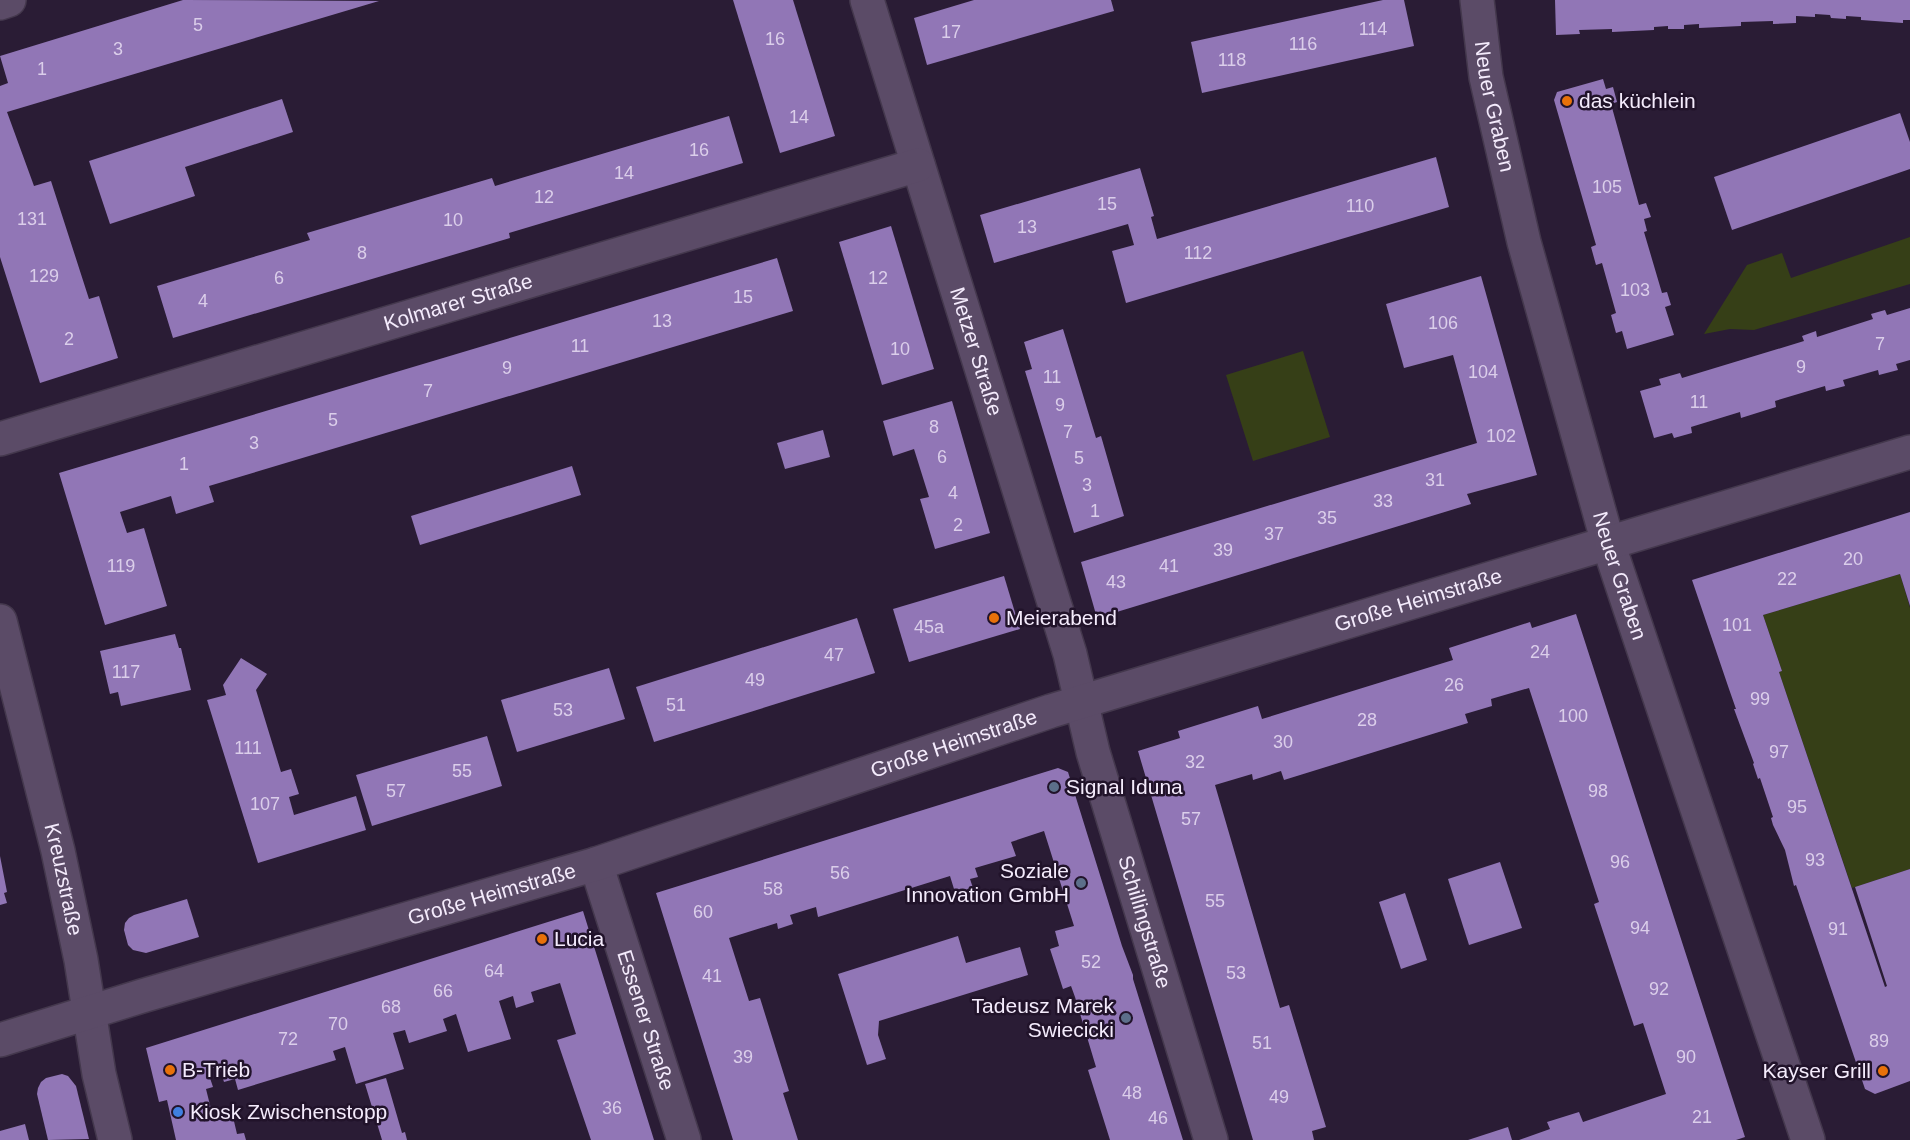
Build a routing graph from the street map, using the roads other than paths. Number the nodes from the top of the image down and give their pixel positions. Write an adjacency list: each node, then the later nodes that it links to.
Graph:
1 (9, 0): 4 (street)
2 (867, 0): 5 (street, Metzer Straße)
3 (1477, 0): 8 (street, Neuer Graben)
4 (0, 3)
5 (918, 165): 6 (street, Kolmarer Straße); 10 (street, Metzer Straße)
6 (0, 439)
7 (1910, 452): 8 (street, Große Heimstraße)
8 (1608, 543): 10 (street, Große Heimstraße); 17 (street, Neuer Graben)
9 (0, 621): 12 (street, Kreuzstraße)
10 (1080, 702): 11 (street, Große Heimstraße); 16 (street, Schillingstraße)
11 (596, 864): 12 (street, Große Heimstraße); 15 (street, Essener Straße)
12 (90, 1011): 13 (street, Große Heimstraße); 14 (street, Kreuzstraße)
13 (0, 1040)
14 (115, 1140)
15 (684, 1140)
16 (1211, 1140)
17 (1808, 1140)

